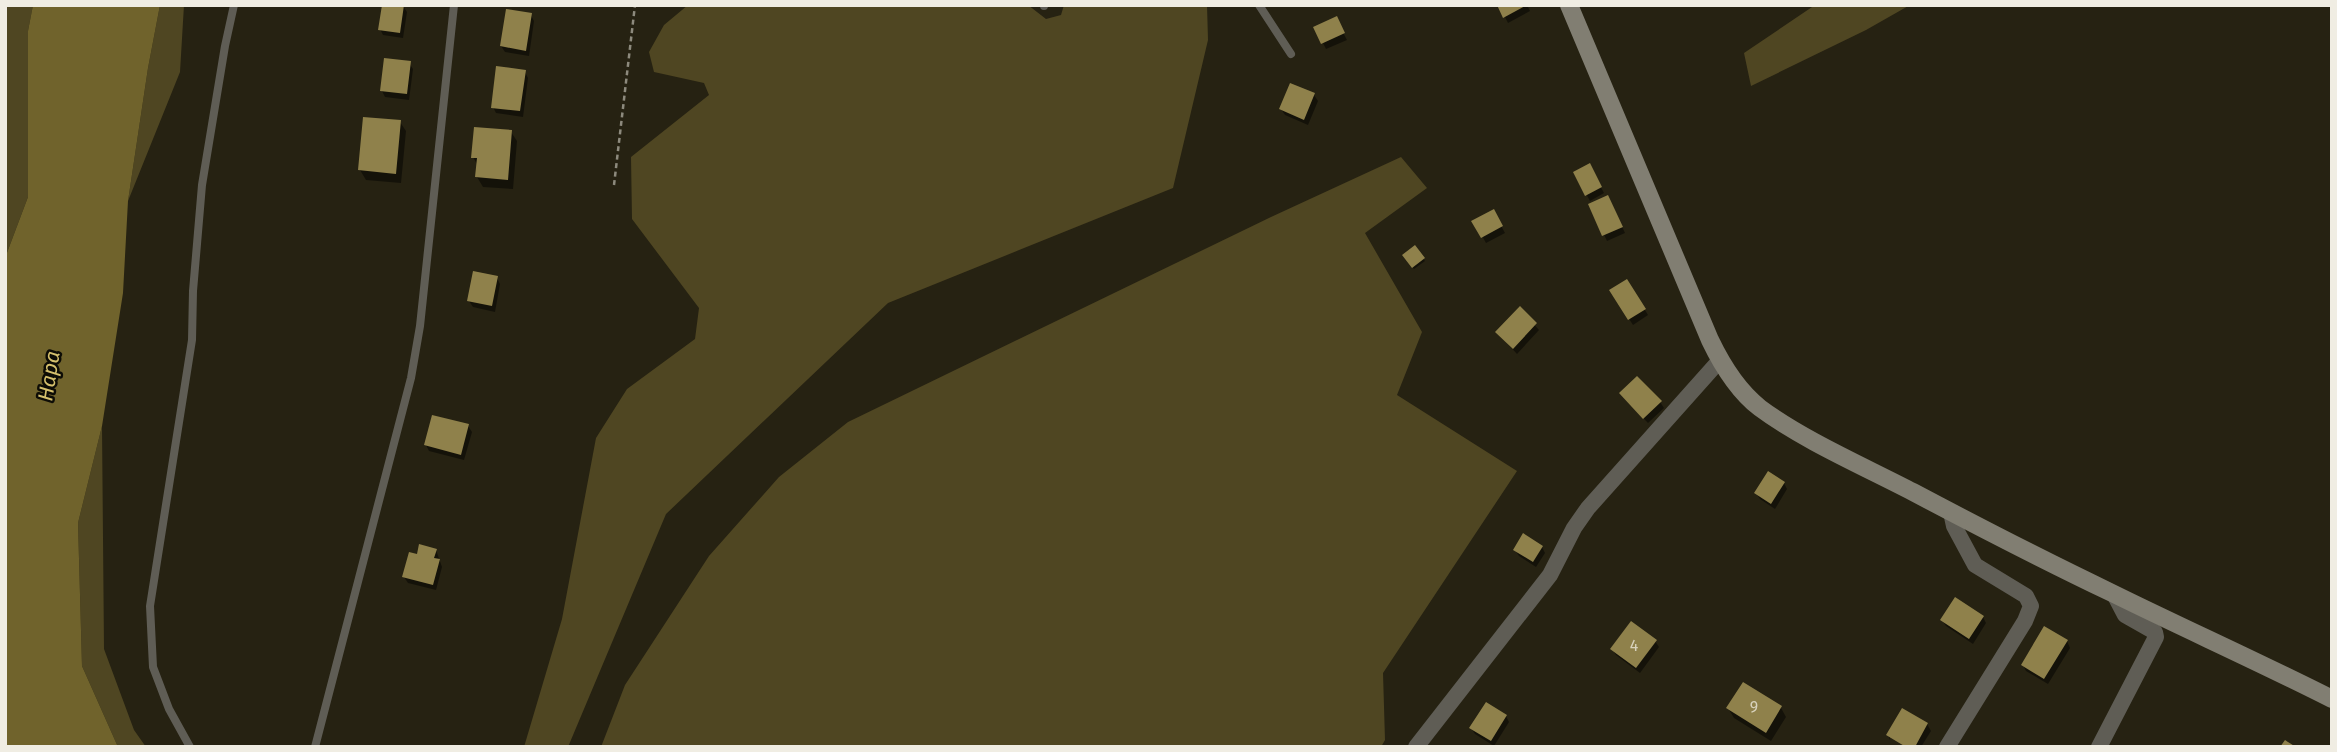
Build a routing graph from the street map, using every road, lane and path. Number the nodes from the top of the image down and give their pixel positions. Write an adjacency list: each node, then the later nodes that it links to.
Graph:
1 (234, 5): 12 (lane)
2 (454, 5): 13 (lane)
3 (635, 5): 7 (path)
4 (1259, 5): 6 (lane)
5 (1569, 5): 8 (main road)
6 (1291, 54)
7 (614, 185)
8 (1720, 360): 9 (main road); 14 (street)
9 (1951, 512): 10 (main road); 15 (street)
10 (2114, 594): 11 (main road); 16 (street)
11 (2332, 699)
12 (190, 747)
13 (315, 747)
14 (1416, 747)
15 (1947, 747)
16 (2099, 747)

